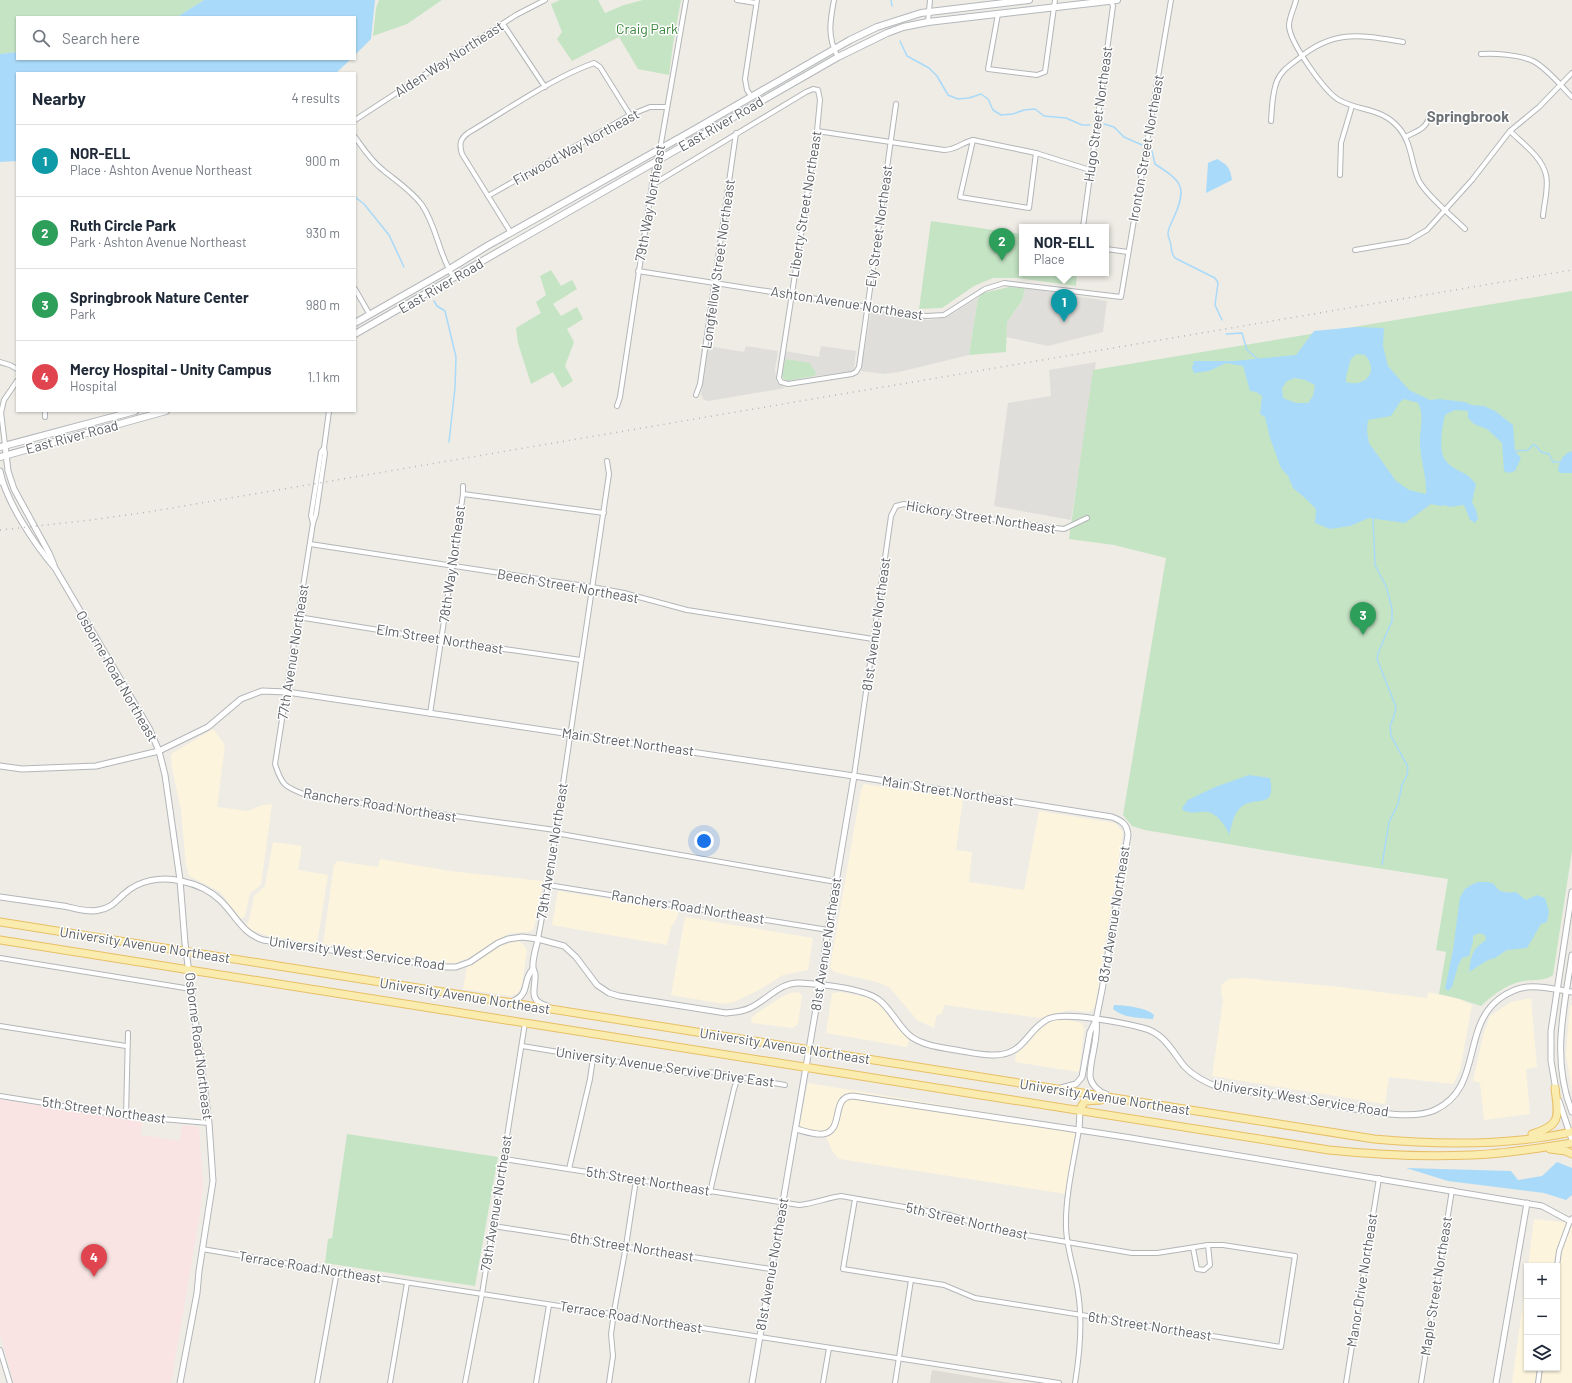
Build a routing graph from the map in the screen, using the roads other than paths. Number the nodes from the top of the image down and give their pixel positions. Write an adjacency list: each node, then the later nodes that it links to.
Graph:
1 (545, 0): 18 (street, Alden Way Northeast)
2 (686, 0): 31 (street, 79th Way Northeast)
3 (737, 0): 12 (street)
4 (834, 0): 20 (street)
5 (930, 0): 14 (street)
6 (1029, 0): 11 (main road, East River Road)
7 (1055, 0): 13 (street)
8 (1114, 0): 13 (main road, East River Road); 46 (street, Hugo Street Northeast)
9 (1171, 0): 57 (street, Ironton Street Northeast)
10 (1296, 0): 22 (street)
11 (1013, 1): 14 (main road, East River Road); 15 (street)
12 (757, 2): 27 (street)
13 (1054, 7): 15 (main road, East River Road); 16 (street)
14 (930, 12): 17 (street); 20 (main road, East River Road)
15 (1013, 12): 16 (main road, East River Road)
16 (998, 14): 17 (main road, East River Road)
17 (928, 22): 23 (main road, East River Road)
18 (503, 24): 26 (street); 34 (street, Alden Way Northeast)
19 (1403, 42): 22 (street)
20 (833, 49): 23 (street); 27 (main road, East River Road)
21 (1481, 54): 25 (street)
22 (1302, 56): 30 (street); 35 (street)
23 (838, 57): 45 (main road, East River Road)
24 (1572, 72): 25 (street)
25 (1560, 85): 28 (street); 37 (street)
26 (545, 87): 33 (street); 49 (street)
27 (751, 96): 43 (main road, East River Road)
28 (1572, 97)
29 (896, 104): 42 (street, Ely Street Northeast)
30 (1352, 106): 40 (street); 47 (street)
31 (666, 107): 33 (street, Firwood Way Northeast); 43 (street, 79th Way Northeast)
32 (1431, 112): 40 (street)
33 (630, 115): 49 (street, Firwood Way Northeast)
34 (356, 119)
35 (1271, 121)
36 (817, 131): 38 (street, Liberty Street Northeast); 42 (street); 63 (street, Liberty Street Northeast)
37 (1510, 131): 50 (street); 51 (street)
38 (736, 133): 48 (street); 61 (street, Longfellow Street Northeast)
39 (356, 137): 58 (street)
40 (1405, 137): 50 (street)
41 (973, 140): 42 (street); 44 (street); 44 (street)
42 (890, 143): 65 (street, Ely Street Northeast)
43 (660, 149): 45 (street, 79th Way Northeast); 54 (main road, East River Road)
44 (1036, 153): 46 (street)
45 (656, 162): 48 (street, 79th Way Northeast); 60 (main road, East River Road)
46 (1090, 170): 52 (street, Hugo Street Northeast)
47 (1340, 175)
48 (652, 185): 59 (street, 79th Way Northeast)
49 (488, 196): 54 (street)
50 (1446, 210): 53 (street); 56 (street)
51 (1542, 216)
52 (1083, 224)
53 (1465, 229)
54 (511, 234): 58 (main road, East River Road)
55 (1109, 249): 57 (street)
56 (1355, 250)
57 (1128, 252): 64 (street, Ironton Street Northeast)
58 (448, 270): 60 (street); 66 (main road, East River Road)
59 (638, 271): 61 (street, Ashton Avenue Northeast); 74 (street, 79th Way Northeast)
60 (454, 278): 68 (main road, East River Road)
61 (715, 283): 63 (street, Ashton Avenue Northeast); 73 (street, Longfellow Street Northeast)
62 (356, 291): 66 (street)
63 (791, 294): 65 (street, Ashton Avenue Northeast); 71 (street, Liberty Street Northeast)
64 (1121, 297): 65 (street, Ashton Avenue Northeast)
65 (868, 306): 71 (street, Ely Street Northeast)
66 (370, 315): 67 (main road, East River Road)
67 (356, 322)
68 (356, 333)
69 (0, 362): 70 (street)
70 (16, 368)
71 (856, 372)
72 (16, 382): 75 (street)
73 (696, 395)
74 (617, 406)
75 (1, 411): 81 (street); 82 (street)
76 (45, 412): 80 (street)
77 (131, 412): 82 (main road, East River Road)
78 (161, 412): 83 (main road, East River Road)
79 (329, 412): 92 (street, 77th Avenue Northeast)
80 (45, 416)
81 (0, 417)
82 (3, 446): 83 (street, Osborne Road Northeast)
83 (3, 456): 94 (street, Osborne Road Northeast)
84 (607, 461): 90 (street)
85 (0, 471): 86 (street, Osborne Road Northeast)
86 (1, 480): 94 (street, Osborne Road Northeast)
87 (463, 486): 88 (street, 78th Way Northeast)
88 (463, 494): 90 (street); 93 (street, 78th Way Northeast)
89 (896, 506): 91 (street, Hickory Street Northeast); 97 (street, 81st Avenue Northeast)
90 (604, 513): 95 (street)
91 (1087, 518)
92 (310, 544): 93 (street, Beech Street Northeast); 96 (street, 77th Avenue Northeast)
93 (452, 565): 95 (street, Beech Street Northeast); 98 (street, 78th Way Northeast)
94 (55, 568): 103 (street, Osborne Road Northeast)
95 (592, 587): 97 (street, Beech Street Northeast); 99 (street)
96 (298, 617): 98 (street, Elm Street Northeast); 100 (street, 77th Avenue Northeast)
97 (873, 639): 105 (street, 81st Avenue Northeast)
98 (441, 640): 99 (street, Elm Street Northeast); 101 (street, 78th Way Northeast)
99 (581, 660): 102 (street)
100 (287, 692): 101 (street, Main Street Northeast); 103 (street, Main Street Northeast); 106 (street, 77th Avenue Northeast)
101 (430, 714): 102 (street, Main Street Northeast)
102 (571, 733): 105 (street, Main Street Northeast); 108 (street, 79th Avenue Northeast)
103 (159, 751): 104 (street, Main Street Northeast); 109 (street, Osborne Road Northeast)
104 (0, 766)
105 (854, 776): 107 (street, Main Street Northeast); 110 (street, 81st Avenue Northeast)
106 (280, 780): 108 (street, Ranchers Road Northeast)
107 (1112, 817): 129 (street, 83rd Avenue Northeast)
108 (555, 832): 110 (street, Ranchers Road Northeast); 111 (street, 79th Avenue Northeast)
109 (180, 880): 113 (street, University West Service Road); 116 (street, University West Service Road); 118 (street, Osborne Road Northeast)
110 (836, 882): 115 (street, 81st Avenue Northeast)
111 (548, 884): 115 (street, Ranchers Road Northeast); 116 (street, 79th Avenue Northeast)
112 (1572, 892): 125 (street)
113 (0, 897)
114 (0, 922): 118 (main road, University Avenue Northeast)
115 (828, 930): 123 (street, 81st Avenue Northeast)
116 (538, 939): 121 (street, 79th Avenue Northeast); 123 (street, University West Service Road)
117 (0, 940): 122 (main road, University Avenue Northeast)
118 (186, 952): 122 (street, Osborne Road Northeast); 127 (main road, University Avenue Northeast)
119 (1572, 955): 126 (street)
120 (0, 958): 124 (street)
121 (533, 969): 127 (street, 79th Avenue Northeast); 128 (street, 79th Avenue Northeast)
122 (189, 970): 124 (street, Osborne Road Northeast); 130 (main road, University Avenue Northeast)
123 (820, 985): 129 (street, University West Service Road); 135 (street, 81st Avenue Northeast)
124 (191, 989): 147 (street, Osborne Road Northeast)
125 (1557, 990): 126 (street, University West Service Road); 129 (street, University West Service Road); 140 (street)
126 (1569, 992): 145 (street)
127 (509, 1002): 128 (main road, University Avenue Northeast)
128 (577, 1014): 135 (main road, University Avenue Northeast)
129 (1096, 1020): 141 (street, 83rd Avenue Northeast); 143 (street, 83rd Avenue Northeast)
130 (525, 1024): 134 (street, 79th Avenue Northeast); 137 (main road, University Avenue Northeast)
131 (0, 1026): 133 (street)
132 (128, 1033): 133 (street)
133 (126, 1046): 146 (street)
134 (522, 1046): 136 (street, University Avenue Servive Drive East); 155 (street, 79th Avenue Northeast)
135 (808, 1050): 137 (street, 81st Avenue Northeast); 141 (main road, University Avenue Northeast)
136 (593, 1058): 138 (street, University Avenue Servive Drive East); 156 (street)
137 (806, 1067): 144 (main road, University Avenue Northeast); 148 (street, 81st Avenue Northeast)
138 (737, 1080): 139 (street, University Avenue Servive Drive East); 160 (street)
139 (785, 1085)
140 (1555, 1088): 150 (street); 151 (main road)
141 (1053, 1089): 143 (main road, University Avenue Northeast)
142 (0, 1096): 146 (street, 5th Street Northeast)
143 (1125, 1100): 144 (main road); 151 (main road, University Avenue Northeast)
144 (1080, 1111): 149 (street); 153 (main road, University Avenue Northeast)
145 (1572, 1112)
146 (126, 1116): 147 (street, 5th Street Northeast)
147 (209, 1123): 170 (street, Osborne Road Northeast)
148 (796, 1129): 149 (street); 162 (street, 81st Avenue Northeast)
149 (1078, 1130): 157 (street); 166 (street)
150 (1571, 1132): 151 (main road, University Avenue Northeast); 152 (street)
151 (1512, 1140)
152 (1572, 1141): 153 (main road, University Avenue Northeast)
153 (1535, 1149): 154 (main road)
154 (1572, 1154)
155 (504, 1159): 156 (street, 5th Street Northeast); 165 (street, 79th Avenue Northeast)
156 (569, 1169): 158 (street, 5th Street Northeast)
157 (1379, 1178): 159 (street); 197 (street, Manor Drive Northeast)
158 (636, 1180): 160 (street, 5th Street Northeast); 168 (street)
159 (1452, 1190): 163 (street); 198 (street, Maple Street Northeast)
160 (710, 1192): 162 (street, 5th Street Northeast)
161 (855, 1199): 162 (street, 5th Street Northeast); 166 (street, 5th Street Northeast); 174 (street, 6th Street Northeast)
162 (783, 1203): 172 (street, 81st Avenue Northeast)
163 (1527, 1203): 164 (street); 199 (street)
164 (1571, 1220): 171 (street)
165 (493, 1226): 168 (street, 6th Street Northeast); 176 (street, 79th Avenue Northeast)
166 (1068, 1242): 169 (street, 5th Street Northeast); 179 (street)
167 (1208, 1245): 169 (street, 5th Street Northeast); 169 (street); 179 (street, 6th Street Northeast)
168 (626, 1246): 172 (street, 6th Street Northeast); 178 (street)
169 (1193, 1248)
170 (202, 1249): 173 (street, Terrace Road Northeast); 186 (street, Osborne Road Northeast)
171 (1557, 1263)
172 (771, 1269): 180 (street, 81st Avenue Northeast)
173 (337, 1271): 175 (street, Terrace Road Northeast); 187 (street)
174 (911, 1280): 179 (street, 6th Street Northeast); 183 (street)
175 (407, 1283): 176 (street, Terrace Road Northeast); 188 (street)
176 (482, 1294): 177 (street, Terrace Road Northeast); 189 (street, 79th Avenue Northeast)
177 (549, 1305): 178 (street, Terrace Road Northeast); 190 (street)
178 (614, 1314): 180 (street, Terrace Road Northeast); 191 (street)
179 (1080, 1315): 196 (street)
180 (760, 1336): 181 (street, Terrace Road Northeast); 192 (street, 81st Avenue Northeast)
181 (829, 1348): 183 (street, Terrace Road Northeast); 193 (street)
182 (0, 1350): 185 (street)
183 (899, 1358): 194 (street); 195 (street, Terrace Road Northeast)
184 (1540, 1371): 200 (street)
185 (10, 1383)
186 (180, 1383)
187 (317, 1383)
188 (390, 1383)
189 (465, 1383)
190 (536, 1383)
191 (609, 1383)
192 (752, 1383)
193 (823, 1383)
194 (895, 1383)
195 (1059, 1383)
196 (1075, 1383)
197 (1346, 1383)
198 (1421, 1383)
199 (1496, 1383)
200 (1538, 1383)

